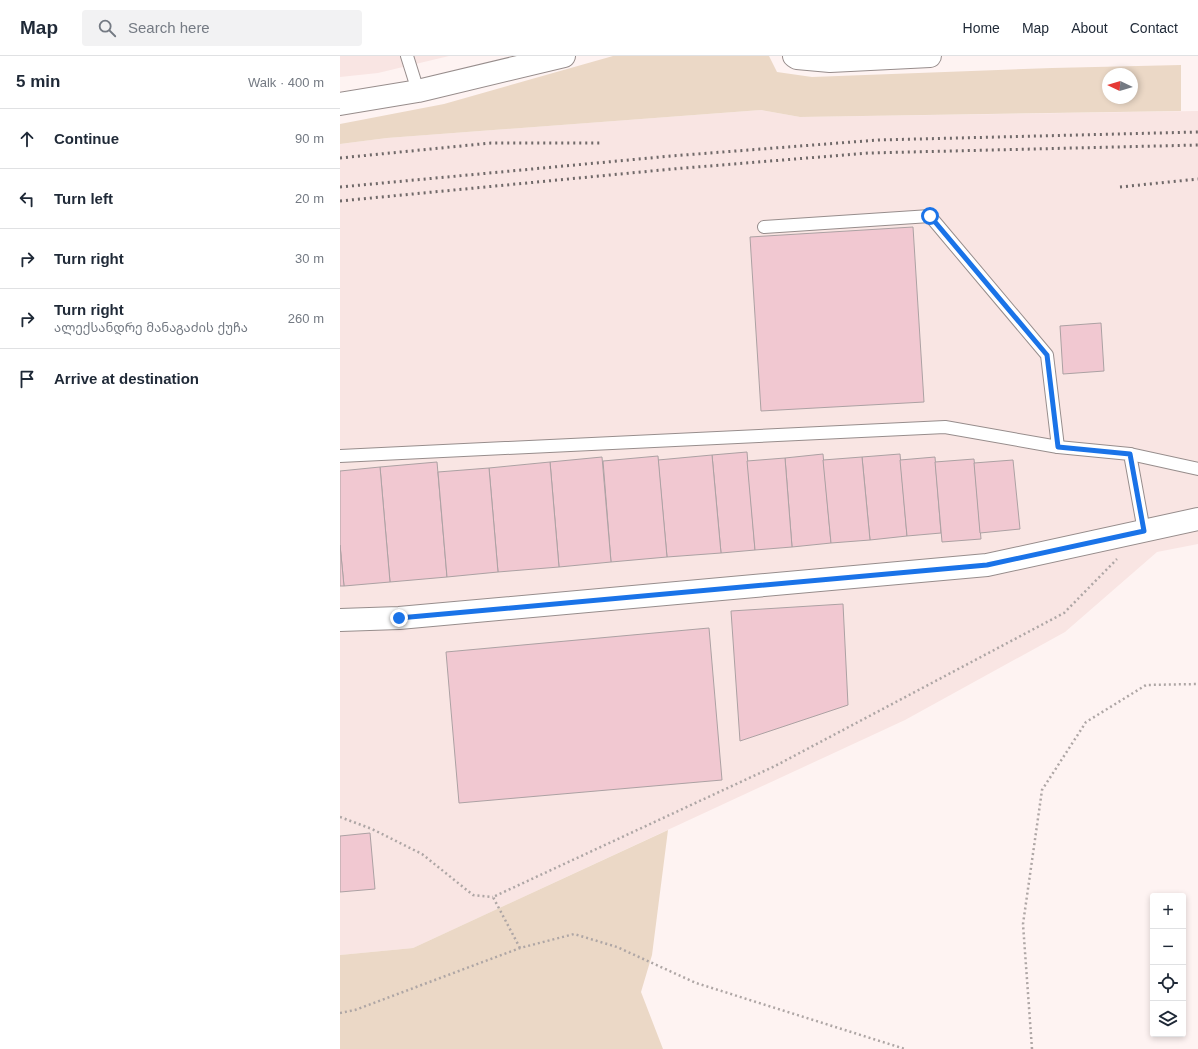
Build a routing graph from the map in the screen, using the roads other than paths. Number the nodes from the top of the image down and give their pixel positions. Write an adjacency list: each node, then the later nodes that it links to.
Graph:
1 (407, 56): 5 (lane)
2 (564, 56): 5 (street)
3 (794, 56): 4 (street)
4 (930, 56)
5 (418, 91): 6 (street)
6 (340, 104)
7 (764, 227): 8 (lane)
8 (1058, 447): 9 (lane); 10 (lane)
9 (1130, 454): 11 (lane); 13 (lane)
10 (340, 456)
11 (1198, 469)
12 (1198, 519): 13 (street)
13 (1144, 531): 14 (street)
14 (340, 620)

